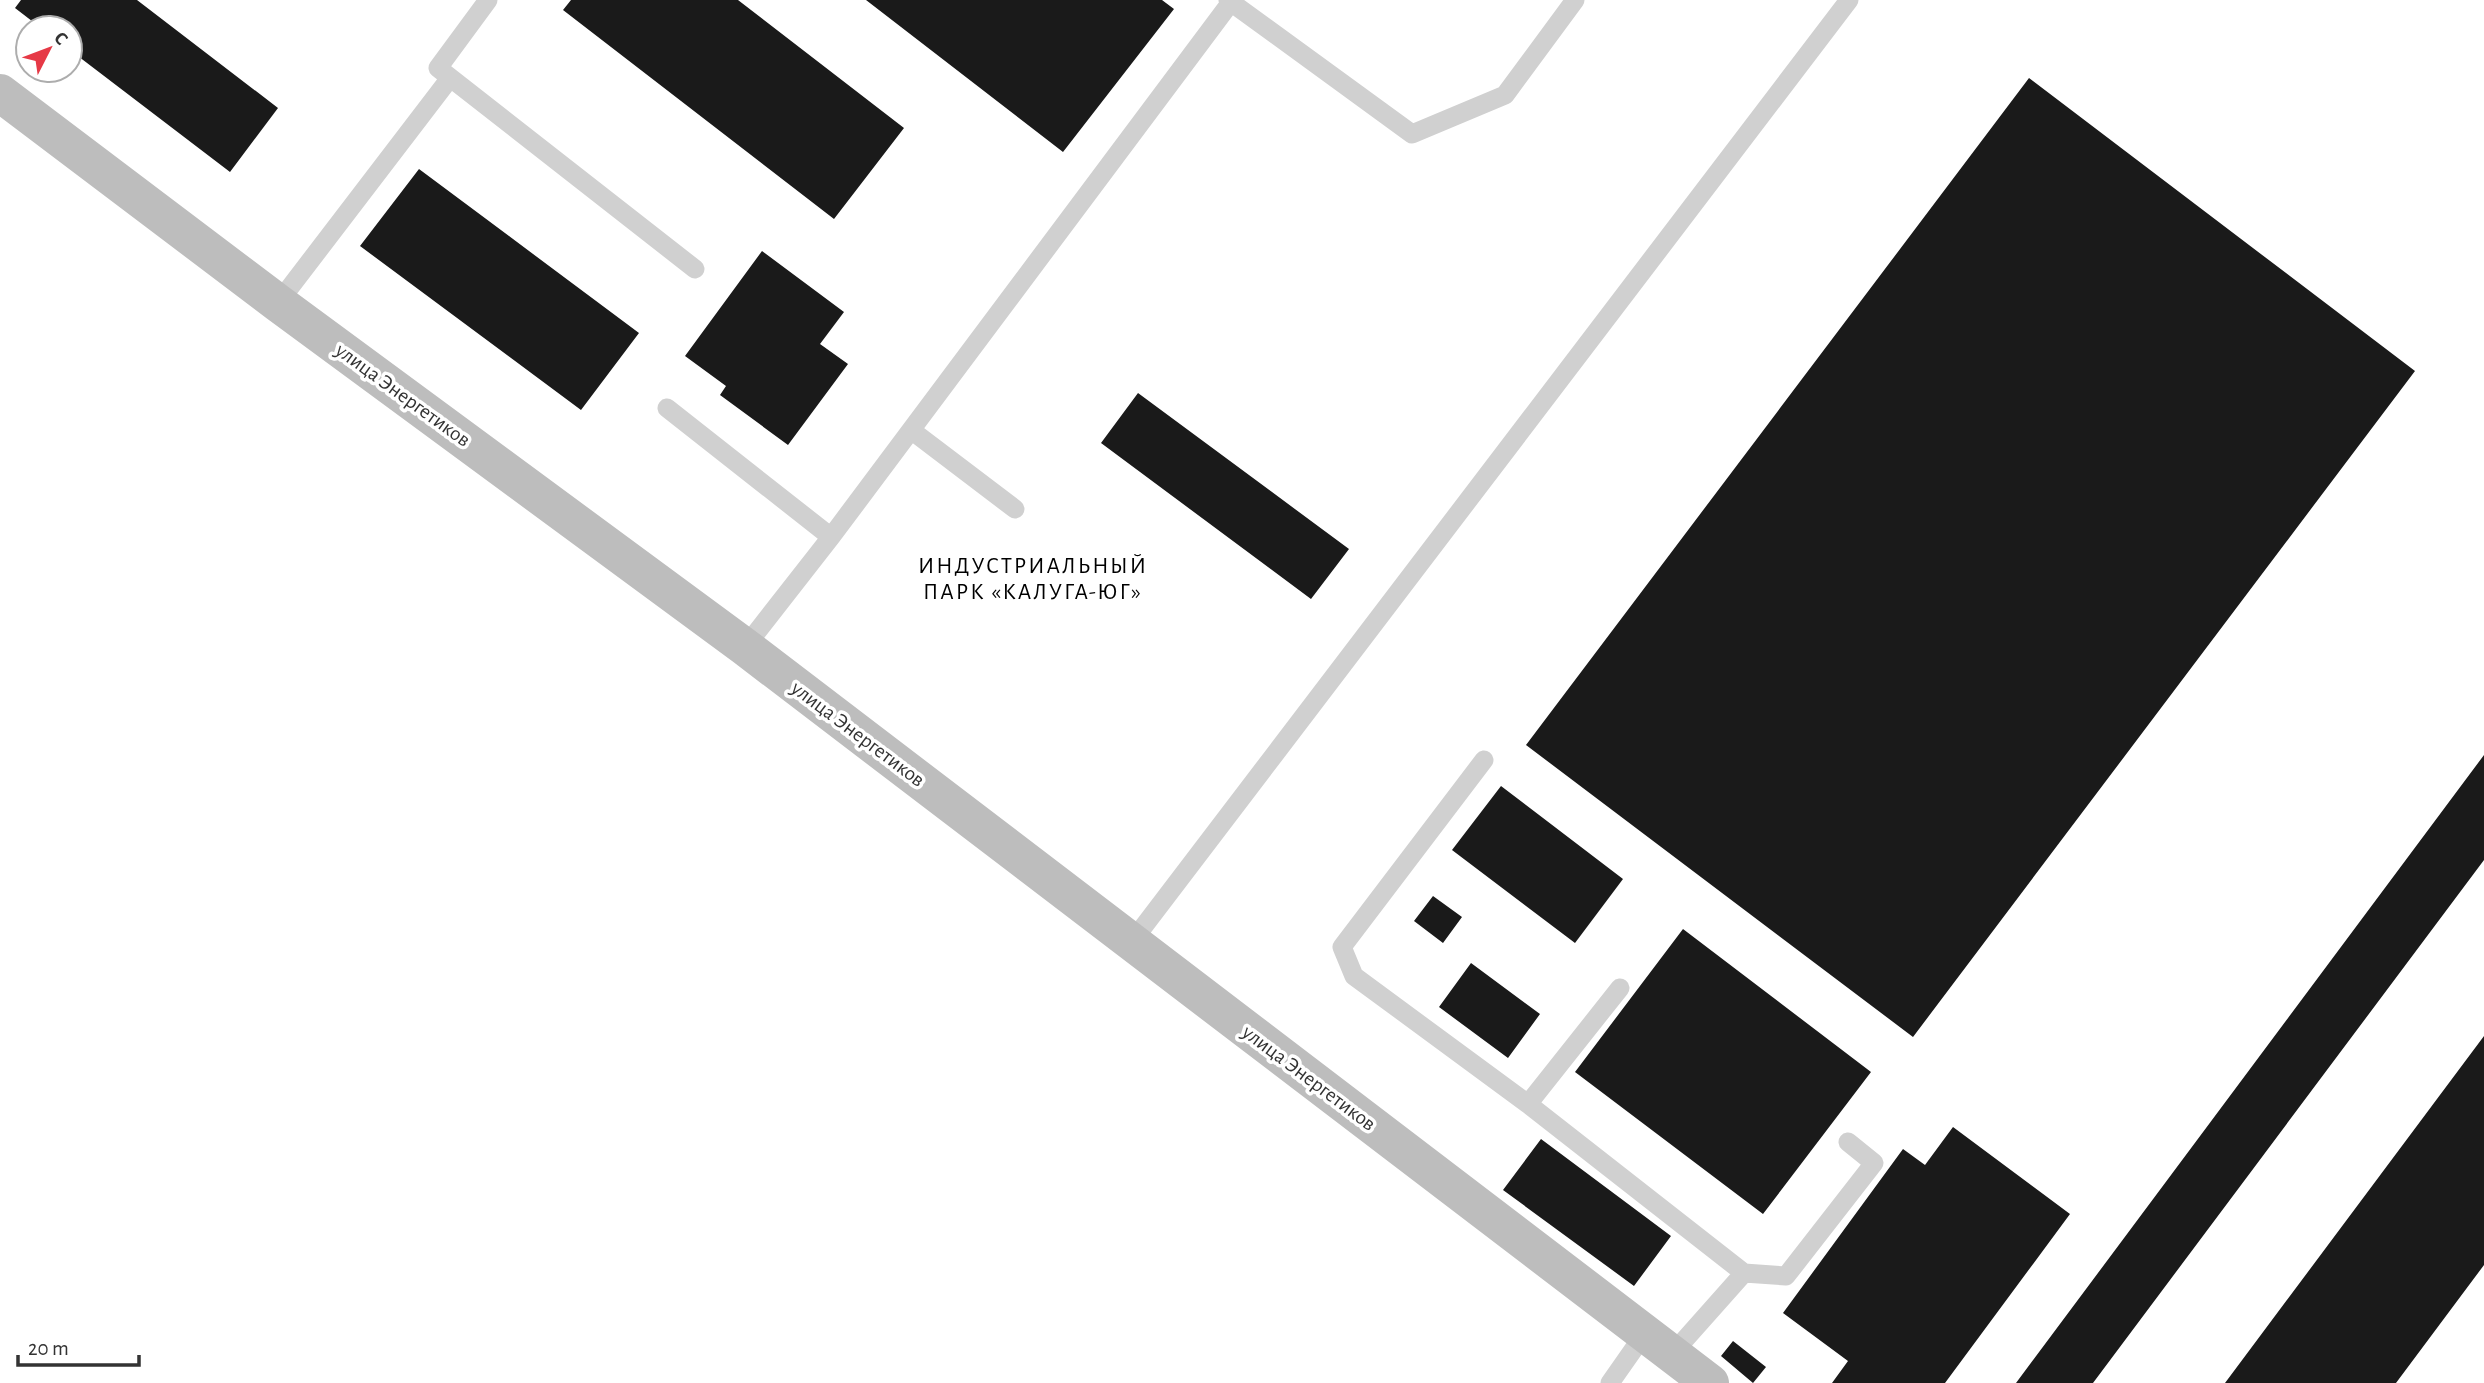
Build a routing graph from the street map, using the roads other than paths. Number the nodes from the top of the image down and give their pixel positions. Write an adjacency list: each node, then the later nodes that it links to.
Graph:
1 (488, 0): 5 (lane)
2 (1575, 0): 4 (lane)
3 (1849, 0): 15 (lane)
4 (1230, 1): 10 (lane)
5 (450, 78): 7 (lane); 8 (lane)
6 (0, 93): 8 (street, улица Энергетиков)
7 (695, 269)
8 (278, 303): 13 (street, улица Энергетиков)
9 (667, 408): 12 (lane)
10 (911, 430): 11 (lane); 12 (lane)
11 (1015, 509)
12 (831, 537): 13 (lane)
13 (745, 647): 15 (street, улица Энергетиков)
14 (1485, 760): 17 (lane)
15 (1131, 943): 20 (street, улица Энергетиков)
16 (1620, 988): 17 (lane)
17 (1528, 1104): 19 (lane)
18 (1848, 1142): 19 (lane)
19 (1744, 1273): 20 (lane)
20 (1659, 1344): 21 (lane); 22 (street, улица Энергетиков)
21 (1610, 1383)
22 (1710, 1383)

